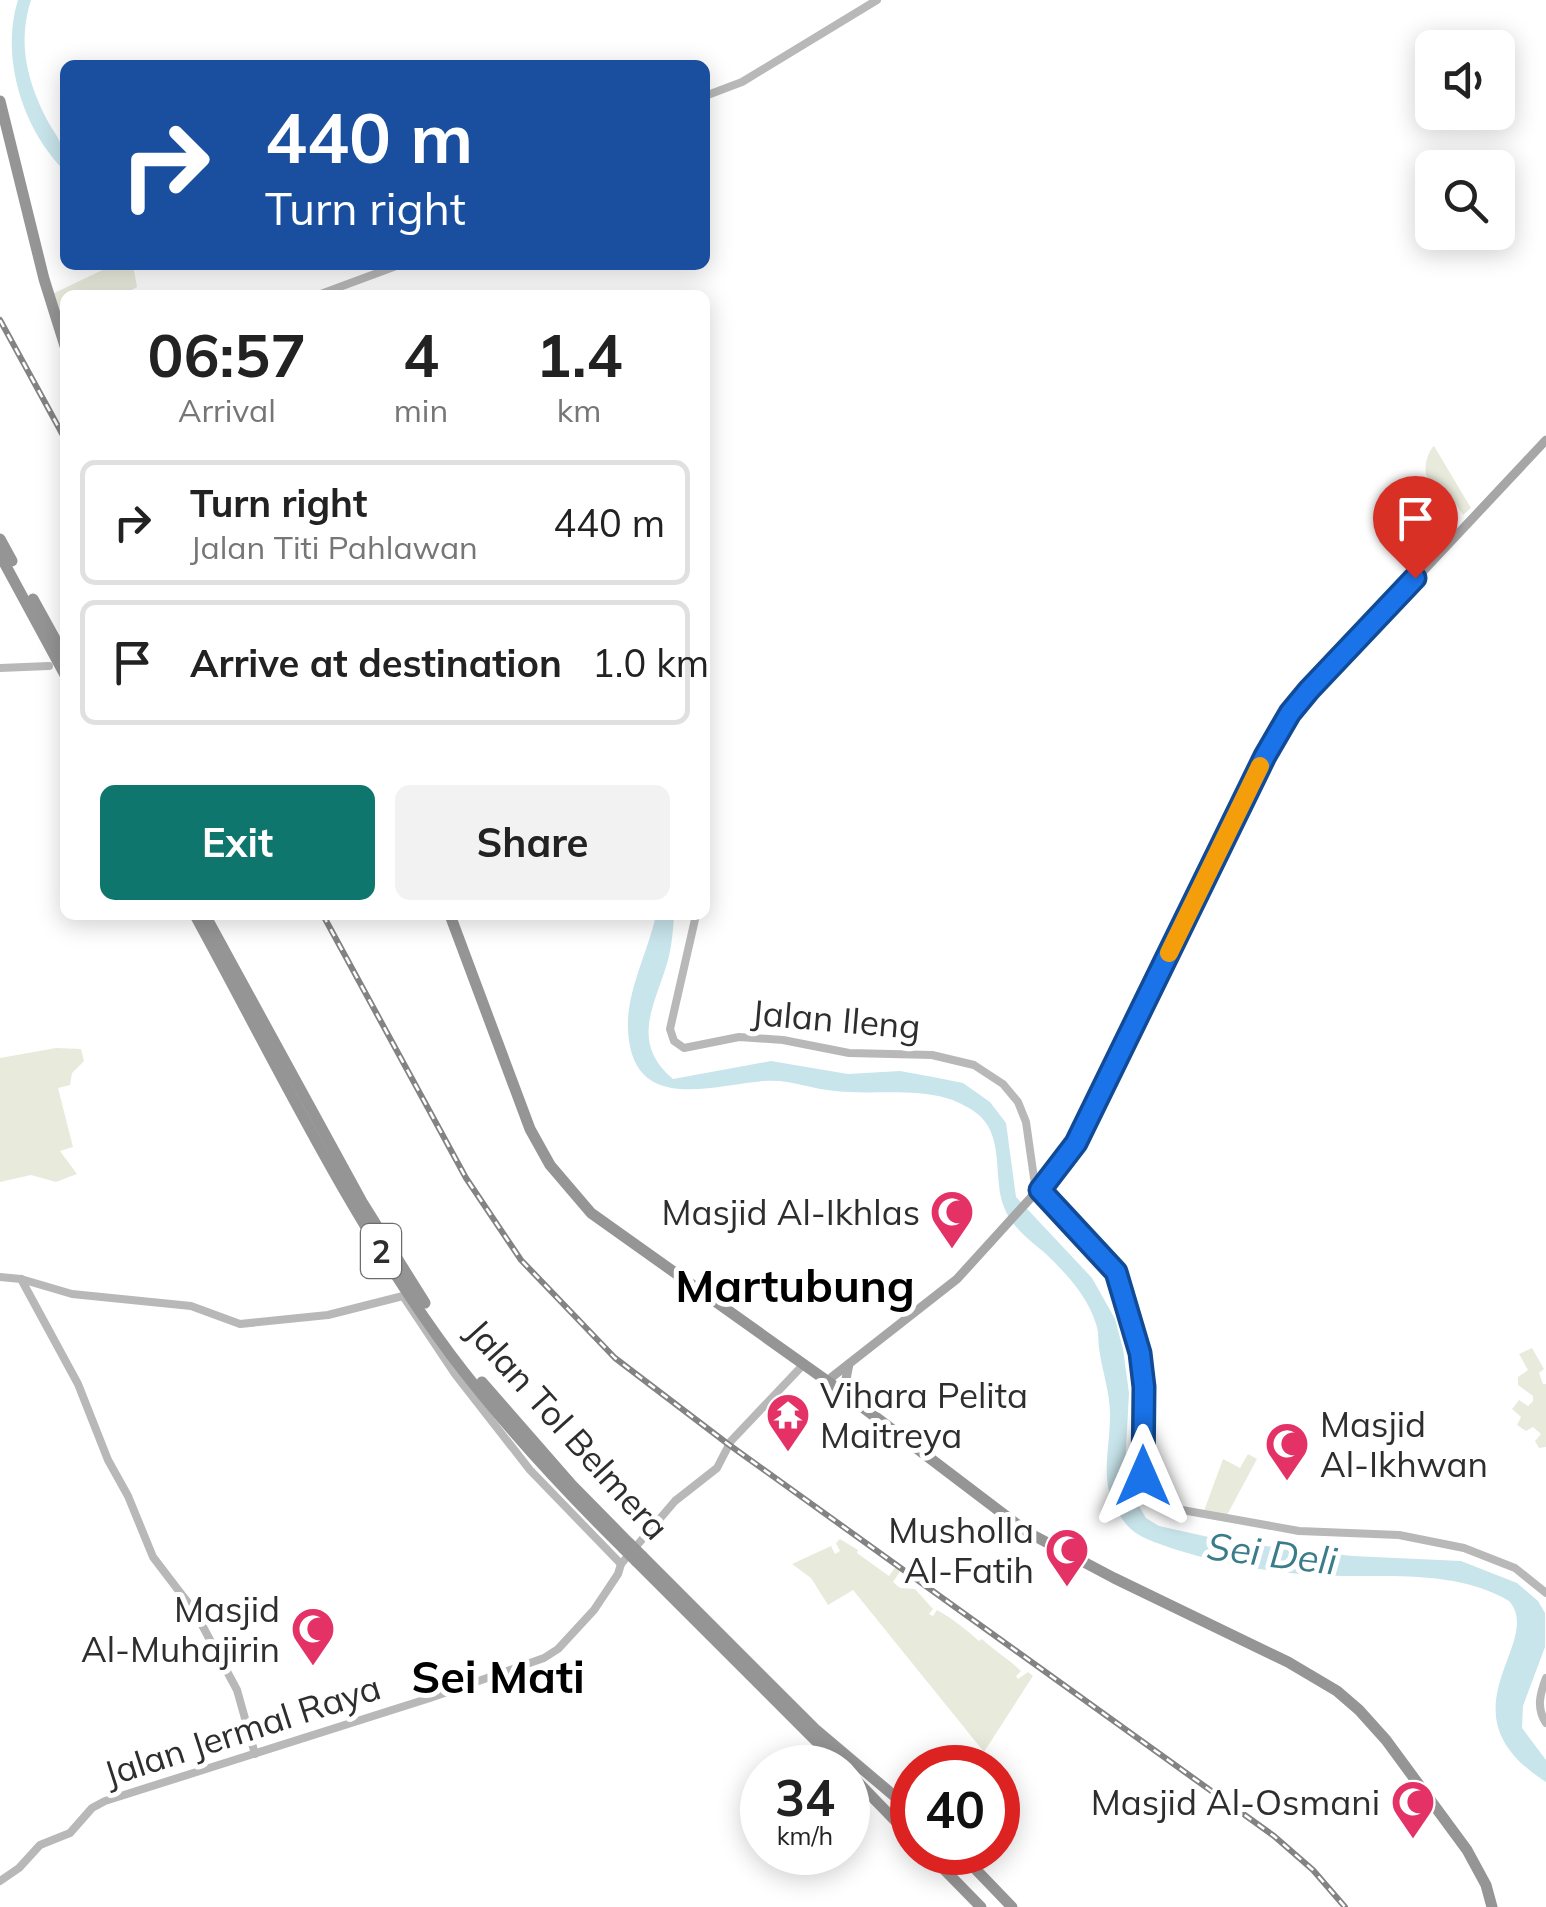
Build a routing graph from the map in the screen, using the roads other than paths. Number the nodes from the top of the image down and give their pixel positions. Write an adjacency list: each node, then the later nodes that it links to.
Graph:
1 (877, 0): 2 (street)
2 (710, 94)
3 (0, 101): 7 (highway)
4 (0, 133): 8 (highway)
5 (386, 270): 6 (street)
6 (332, 290)
7 (60, 330)
8 (60, 349)
9 (1546, 440): 20 (main road)
10 (0, 538): 12 (highway)
11 (0, 554): 14 (highway)
12 (60, 648)
13 (49, 666): 15 (street)
14 (60, 666)
15 (0, 668)
16 (199, 920): 29 (highway, Jalan Tol Belmera / 2)
17 (208, 920): 29 (highway, Jalan Tol Belmera / 2)
18 (455, 920): 23 (highway)
19 (695, 920): 20 (street, Jalan Ileng)
20 (1037, 1194): 24 (main road); 31 (street)
21 (0, 1277): 22 (street)
22 (22, 1279): 30 (street); 35 (street)
23 (777, 1343): 25 (highway); 26 (highway)
24 (850, 1362): 26 (main road); 27 (main road)
25 (803, 1366): 26 (highway); 29 (street, Jalan Jermal Raya)
26 (829, 1379): 27 (highway); 28 (highway)
27 (852, 1391): 28 (highway)
28 (1007, 1514): 44 (highway)
29 (634, 1550): 30 (street, Jalan Jermal Raya); 34 (highway, Jalan Tol Belmera / 2); 36 (highway, Jalan Tol Belmera / 2)
30 (620, 1564): 35 (street, Jalan Jermal Raya)
31 (1546, 1592)
32 (1546, 1678): 33 (street)
33 (1546, 1724)
34 (821, 1745)
35 (255, 1754): 41 (street, Jalan Jermal Raya)
36 (890, 1792)
37 (870, 1795): 38 (highway, Jalan Tol Belmera / 2)
38 (890, 1816)
39 (950, 1875): 42 (highway)
40 (981, 1875): 43 (highway)
41 (0, 1882)
42 (981, 1907)
43 (1012, 1907)
44 (1495, 1907)

